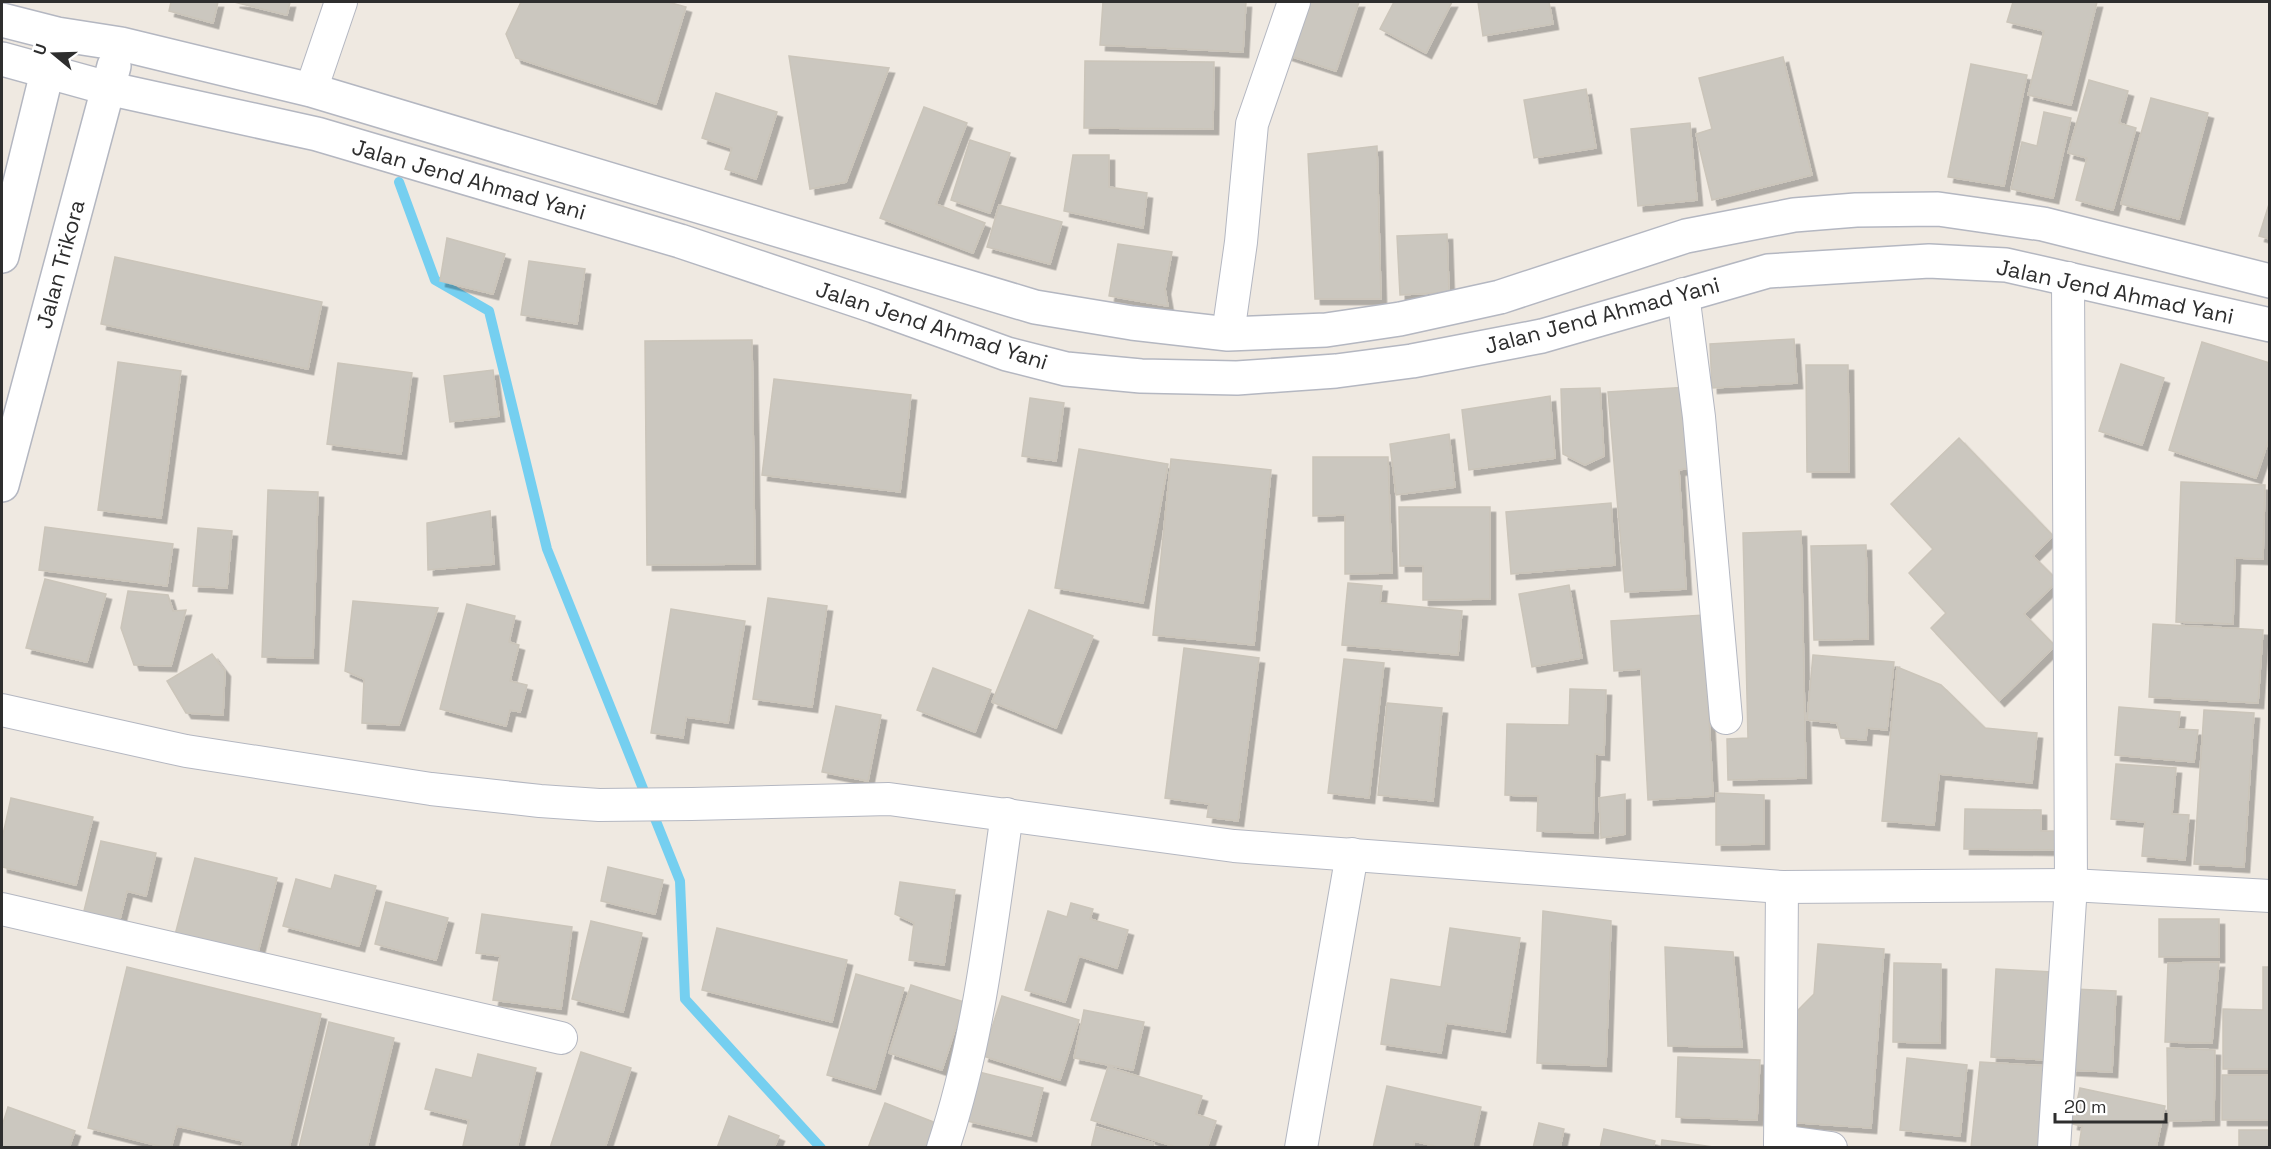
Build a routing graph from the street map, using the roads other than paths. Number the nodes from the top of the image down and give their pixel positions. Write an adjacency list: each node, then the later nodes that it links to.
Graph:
1 (341, 2): 9 (street)
2 (1294, 2): 17 (street)
3 (2, 20): 4 (main road, Jalan Jend Ahmad Yani)
4 (57, 34): 5 (main road, Jalan Jend Ahmad Yani); 7 (main road)
5 (121, 44): 8 (main road, Jalan Trikora); 9 (main road, Jalan Jend Ahmad Yani)
6 (2, 59): 7 (main road, Jalan Jend Ahmad Yani)
7 (48, 70): 8 (main road, Jalan Jend Ahmad Yani); 11 (main road)
8 (108, 88): 15 (main road, Jalan Jend Ahmad Yani); 18 (main road, Jalan Trikora)
9 (311, 90): 17 (main road, Jalan Jend Ahmad Yani)
10 (1752, 224): 12 (main road); 14 (main road, Jalan Jend Ahmad Yani); 17 (main road, Jalan Jend Ahmad Yani)
11 (2, 256)
12 (1768, 271): 13 (main road, Jalan Jend Ahmad Yani); 15 (main road, Jalan Jend Ahmad Yani)
13 (2068, 278): 16 (main road, Jalan Jend Ahmad Yani); 23 (street)
14 (2270, 281)
15 (1683, 294): 20 (street)
16 (2270, 325)
17 (1228, 333)
18 (2, 485)
19 (2, 710): 21 (street)
20 (1726, 718)
21 (1007, 814): 22 (street); 29 (street)
22 (1352, 854): 24 (street); 30 (street)
23 (2071, 885): 24 (street); 25 (street); 32 (street)
24 (1782, 887): 28 (street)
25 (2270, 896)
26 (2, 909): 27 (street)
27 (561, 1038)
28 (1780, 1144): 31 (street)
29 (943, 1148)
30 (1301, 1148)
31 (1832, 1148)
32 (2054, 1148)

